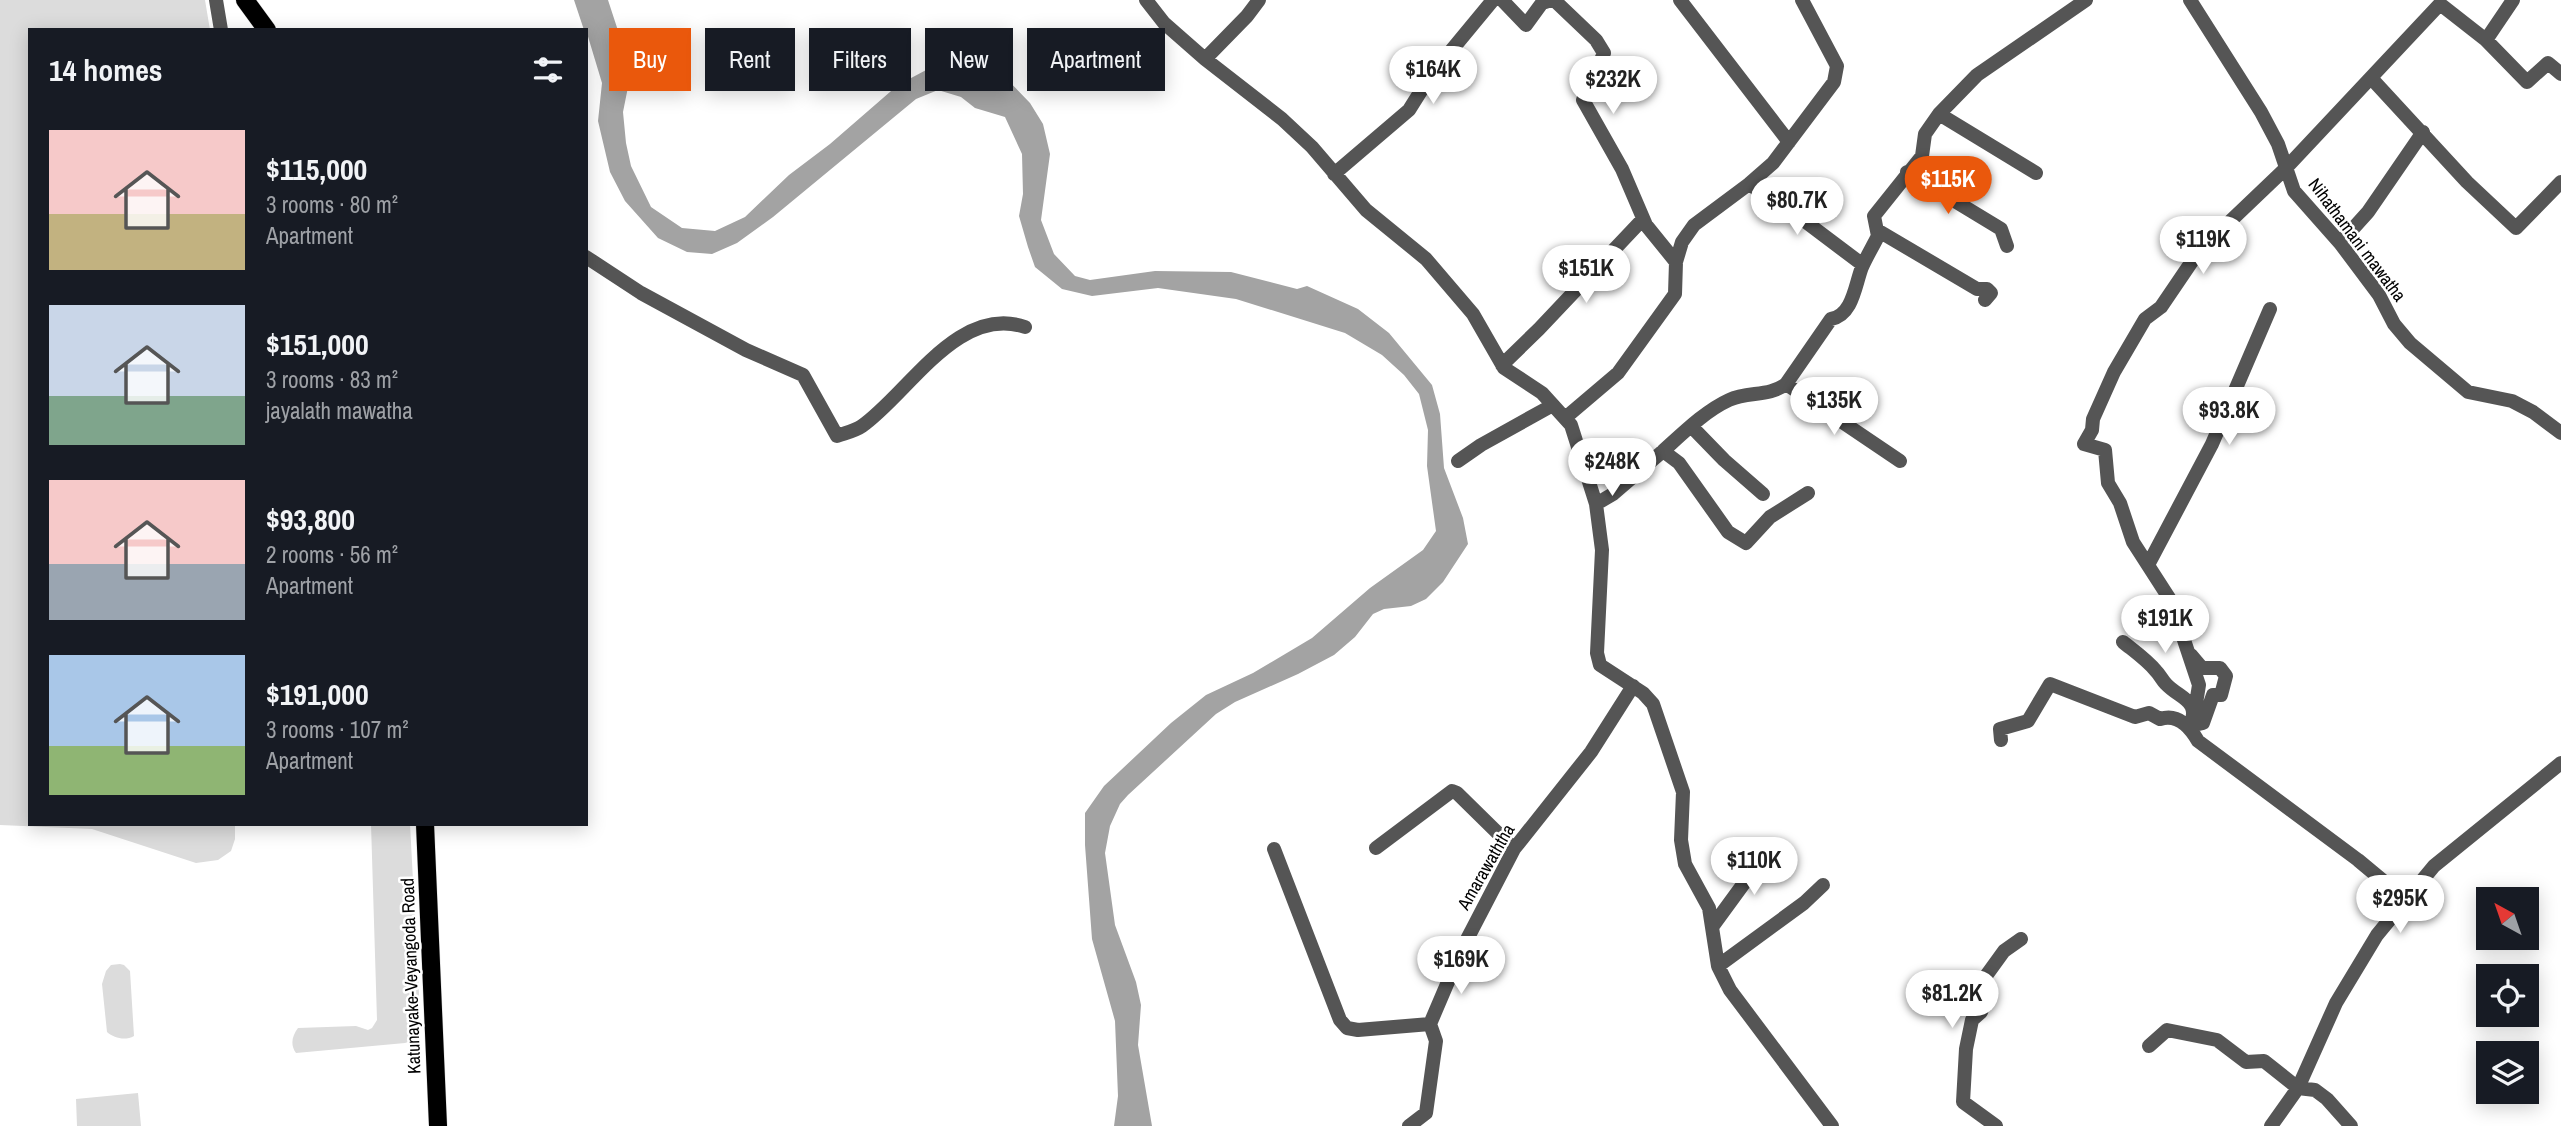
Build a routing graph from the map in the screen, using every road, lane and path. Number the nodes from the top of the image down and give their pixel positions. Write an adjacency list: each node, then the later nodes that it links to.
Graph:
1 (216, 0): 13 (street)
2 (245, 0): 14 (main road)
3 (1146, 0): 16 (street)
4 (1259, 0): 16 (street)
5 (1493, 0): 25 (street)
6 (1502, 0): 7 (street)
7 (1552, 0): 28 (street)
8 (1680, 0): 21 (street)
9 (1802, 0): 21 (street)
10 (2086, 0): 19 (street)
11 (2190, 0): 22 (street, Nihathamani mawatha)
12 (2513, 0): 15 (street)
13 (221, 28)
14 (266, 28)
15 (2486, 40): 17 (street); 18 (street)
16 (1205, 59): 25 (street)
17 (2561, 74)
18 (2372, 79): 20 (street); 22 (street)
19 (1939, 114): 23 (street); 24 (street)
20 (2423, 132): 26 (street); 30 (street)
21 (1789, 142): 27 (street)
22 (2286, 168): 30 (street, Nihathamani mawatha); 50 (street)
23 (1907, 172): 29 (street); 31 (street)
24 (2036, 173)
25 (1334, 174): 38 (street)
26 (2561, 182)
27 (1749, 184): 33 (street); 34 (street)
28 (1643, 219): 33 (street); 38 (street)
29 (1877, 230): 34 (street); 35 (street)
30 (2340, 243): 43 (street, Nihathamani mawatha)
31 (2007, 246)
32 (588, 258): 37 (street)
33 (1676, 262): 41 (street)
34 (1863, 265): 39 (street)
35 (1985, 300)
36 (2270, 309): 50 (street)
37 (1025, 327)
38 (1502, 365): 40 (street)
39 (1786, 384): 42 (street); 46 (street)
40 (1553, 405): 41 (street); 45 (street)
41 (1564, 418): 49 (street)
42 (1691, 426): 44 (street); 48 (street)
43 (2561, 433)
44 (1663, 451): 47 (street); 49 (street)
45 (1458, 461)
46 (1900, 461)
47 (1808, 493)
48 (1763, 494)
49 (1596, 504): 53 (street)
50 (2148, 565): 52 (street)
51 (2123, 642): 54 (street)
52 (2184, 645): 54 (street); 54 (street)
53 (1633, 686): 60 (street, Amarawaththa); 64 (street)
54 (2192, 721): 55 (street); 63 (street)
55 (2001, 740)
56 (2561, 763): 63 (street)
57 (425, 826): 70 (main road, Katunayake-Veyangoda Road)
58 (1376, 848): 60 (street)
59 (1275, 849): 67 (street)
60 (1514, 849): 67 (street, Amarawaththa)
61 (1769, 849): 64 (street)
62 (1823, 885): 66 (street)
63 (2406, 900): 69 (street)
64 (1712, 927): 66 (street)
65 (2021, 939): 73 (street)
66 (1718, 966): 72 (street)
67 (1430, 1024): 71 (street)
68 (2150, 1046): 69 (street)
69 (2298, 1088): 74 (street); 75 (street)
70 (438, 1126)
71 (1409, 1126)
72 (1832, 1126)
73 (1996, 1126)
74 (2271, 1126)
75 (2351, 1126)

